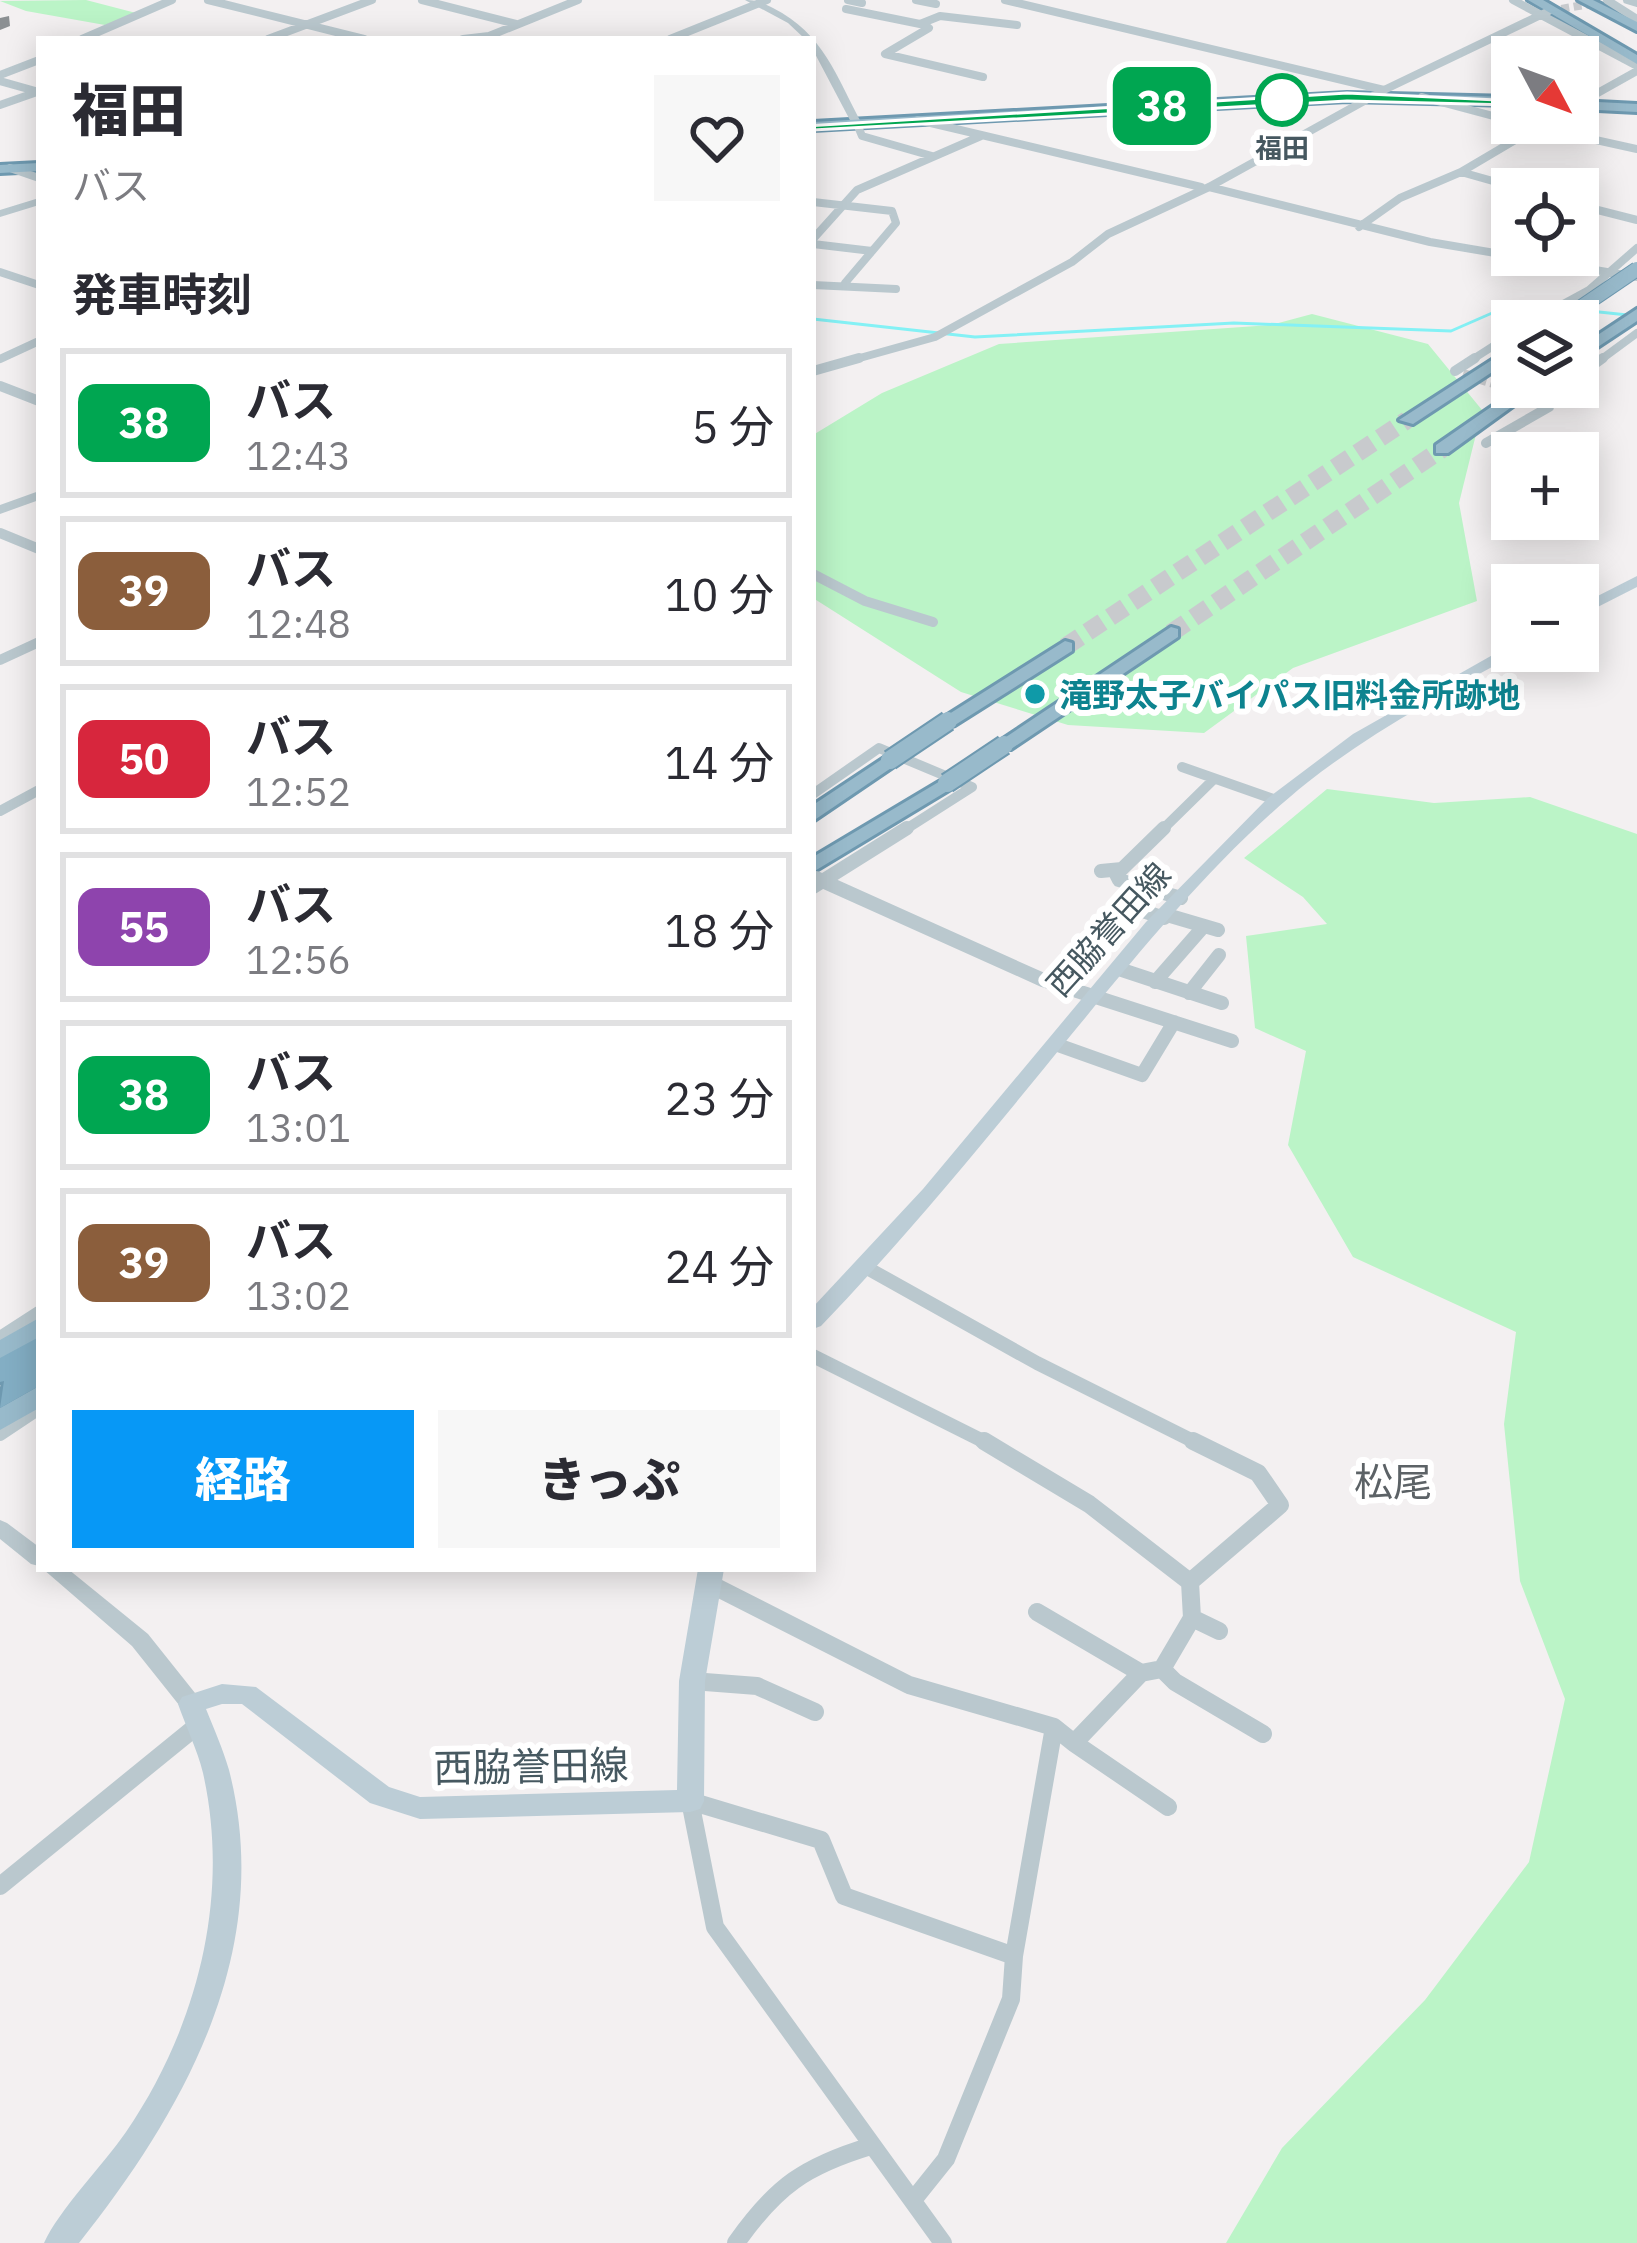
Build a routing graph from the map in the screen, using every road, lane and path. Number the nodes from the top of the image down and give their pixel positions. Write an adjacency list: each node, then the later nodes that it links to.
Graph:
1 (172, 0): 25 (street)
2 (208, 0): 22 (street)
3 (372, 0): 22 (street)
4 (422, 0): 23 (street)
5 (578, 0): 23 (street)
6 (848, 0): 14 (street)
7 (916, 0): 17 (street)
8 (1005, 0): 41 (street)
9 (1513, 0): 18 (street)
10 (1564, 0): 19 (highway)
11 (1610, 0): 15 (street); 20 (street)
12 (1627, 0): 16 (street)
13 (758, 1): 29 (street); 30 (street)
14 (865, 1): 21 (street)
15 (1590, 2): 20 (highway)
16 (1637, 3)
17 (936, 4)
18 (1543, 6): 19 (highway); 35 (highway); 41 (street)
19 (1599, 21): 31 (highway); 33 (highway)
20 (1637, 23)
21 (920, 24): 24 (street); 36 (street)
22 (308, 25): 26 (street); 27 (street)
23 (519, 25): 28 (street)
24 (1017, 25)
25 (89, 36)
26 (277, 36)
27 (352, 36)
28 (475, 36)
29 (677, 36)
30 (808, 36)
31 (1637, 39)
32 (816, 47): 49 (street)
33 (1637, 49)
34 (36, 62): 37 (street)
35 (1637, 66): 39 (street)
36 (983, 77)
37 (2, 81): 38 (street)
38 (36, 91)
39 (1599, 91)
40 (36, 93): 44 (street)
41 (1380, 93): 42 (highway); 48 (highway); 61 (street)
42 (1422, 97): 43 (highway); 47 (street)
43 (1491, 100)
44 (0, 105)
45 (1599, 106): 46 (highway)
46 (1637, 107)
47 (1491, 116)
48 (918, 120): 49 (highway); 51 (street)
49 (857, 124): 50 (highway); 55 (street)
50 (816, 126)
51 (981, 136): 55 (street); 61 (street)
52 (1599, 140): 54 (street)
53 (1508, 144): 58 (street)
54 (1637, 149)
55 (932, 156): 64 (street)
56 (36, 167): 57 (highway)
57 (5, 168): 59 (street)
58 (1461, 172): 60 (street); 69 (street)
59 (36, 177)
60 (1491, 180)
61 (1205, 187): 69 (street); 91 (street)
62 (36, 202): 66 (street)
63 (816, 202): 64 (street)
64 (842, 205): 68 (street); 72 (street)
65 (1599, 211): 67 (street)
66 (0, 214)
67 (1637, 220)
68 (818, 224)
69 (1359, 226): 75 (street)
70 (816, 242): 72 (street)
71 (1637, 248): 75 (street)
72 (872, 251): 77 (street)
73 (1637, 259): 81 (highway, bridge)
74 (0, 272): 78 (street)
75 (1613, 273): 76 (street); 82 (street)
76 (1637, 273): 81 (highway, bridge)
77 (845, 283): 79 (street); 80 (street)
78 (36, 284)
79 (816, 285)
80 (896, 289)
81 (1598, 296): 83 (highway, bridge)
82 (1573, 300)
83 (1592, 300)
84 (1633, 324): 86 (highway); 88 (street)
85 (36, 342): 89 (street)
86 (1599, 343)
87 (1491, 349): 92 (street)
88 (1599, 356)
89 (0, 358)
90 (1491, 366): 97 (highway)
91 (816, 369)
92 (1459, 372)
93 (0, 386): 94 (street)
94 (36, 400)
95 (1506, 408): 99 (highway)
96 (1547, 408): 98 (street)
97 (1407, 420)
98 (1486, 443)
99 (1442, 449)
100 (36, 496): 101 (street)
101 (0, 510)
102 (0, 533): 103 (street)
103 (36, 548)
104 (816, 576): 107 (street)
105 (1637, 581): 106 (main road)
106 (1599, 601)
107 (933, 622)
108 (1171, 633): 120 (highway, bridge)
109 (36, 643): 111 (street)
110 (1065, 647): 119 (highway, bridge)
111 (0, 660)
112 (1491, 661): 117 (main road, 西脇誉田線)
113 (1182, 767): 114 (street)
114 (1212, 781): 117 (street); 122 (street)
115 (36, 792): 118 (street)
116 (816, 792): 120 (street)
117 (1276, 800): 122 (main road, 西脇誉田線)
118 (0, 811)
119 (816, 813)
120 (816, 878): 127 (street)
121 (1131, 908): 122 (street)
122 (1171, 910): 124 (main road, 西脇誉田線); 125 (street)
123 (1219, 955): 126 (street)
124 (1119, 969): 125 (street); 127 (main road, 西脇誉田線)
125 (1155, 982): 126 (street)
126 (1189, 993): 128 (street)
127 (1092, 998): 129 (street); 131 (main road, 西脇誉田線)
128 (1222, 1003)
129 (1174, 1022): 130 (street); 131 (street)
130 (1232, 1041)
131 (1055, 1044): 132 (main road, 西脇誉田線)
132 (867, 1268): 134 (main road, 西脇誉田線); 151 (street)
133 (36, 1315): 136 (street)
134 (816, 1318)
135 (36, 1329): 138 (highway)
136 (0, 1338)
137 (36, 1349): 140 (highway)
138 (0, 1352)
139 (816, 1357): 151 (street)
140 (0, 1372)
141 (36, 1374): 143 (highway)
142 (36, 1397): 145 (highway)
143 (0, 1398)
144 (36, 1410): 146 (street)
145 (0, 1421)
146 (0, 1434)
147 (0, 1528): 148 (street)
148 (36, 1556)
149 (58, 1572): 159 (street)
150 (711, 1577): 157 (main road); 160 (street)
151 (1190, 1582): 153 (street)
152 (1037, 1612): 156 (street)
153 (1192, 1618): 154 (street); 155 (street)
154 (1220, 1630)
155 (1162, 1669): 156 (street); 161 (street)
156 (1141, 1673): 162 (street)
157 (692, 1681): 158 (street); 163 (main road)
158 (815, 1712)
159 (194, 1714): 163 (main road, 西脇誉田線); 165 (street); 169 (main road)
160 (1054, 1727): 162 (street); 166 (street)
161 (1263, 1734)
162 (1074, 1743): 164 (street)
163 (690, 1801): 166 (street); 167 (street)
164 (1168, 1807)
165 (0, 1886)
166 (1013, 1956): 168 (street)
167 (871, 2146): 168 (street); 170 (street)
168 (914, 2199): 171 (street)
169 (60, 2243)
170 (736, 2243)
171 (944, 2243)

